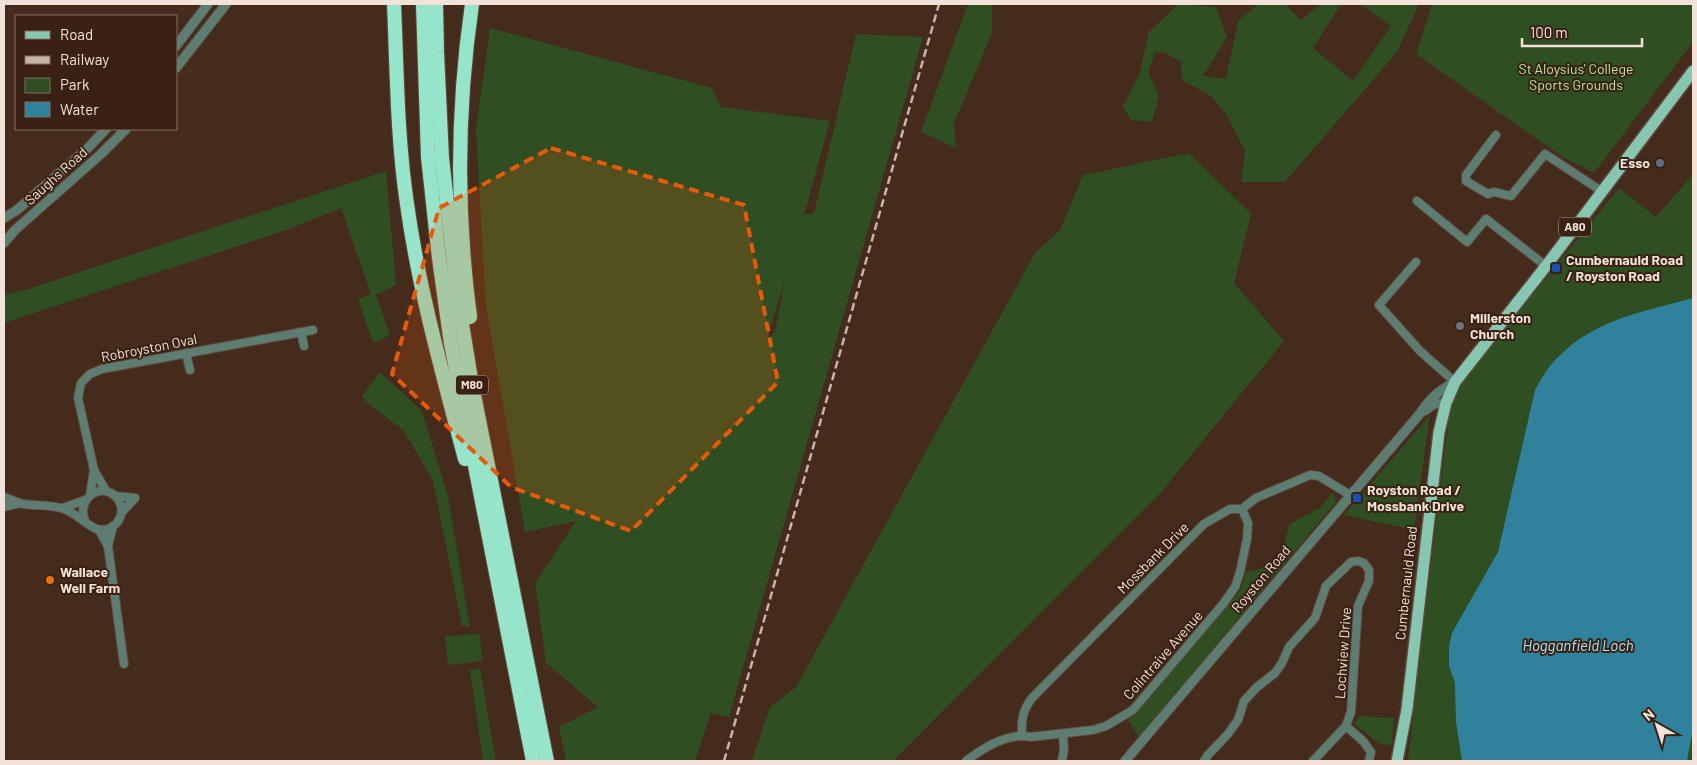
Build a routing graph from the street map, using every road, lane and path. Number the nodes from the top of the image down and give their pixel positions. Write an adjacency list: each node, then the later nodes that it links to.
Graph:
1 (208, 4): 7 (street)
2 (226, 4): 8 (street)
3 (394, 4): 43 (highway)
4 (423, 4): 43 (highway, M80)
5 (436, 4): 36 (highway, M80)
6 (472, 4): 36 (highway)
7 (178, 43)
8 (178, 65)
9 (1693, 71): 13 (main road, Cumbernauld Road / A80)
10 (105, 130): 15 (street, Saughs Road)
11 (125, 130): 16 (street, Saughs Road)
12 (1496, 135): 13 (street)
13 (1603, 192): 18 (main road, Cumbernauld Road / A80)
14 (1417, 201): 18 (street)
15 (4, 218)
16 (4, 243)
17 (1416, 262): 24 (street)
18 (1546, 266): 24 (main road, Cumbernauld Road / A80)
19 (313, 330): 20 (street, Robroyston Oval)
20 (301, 332): 21 (street); 22 (street, Robroyston Oval)
21 (304, 346)
22 (186, 353): 23 (street); 27 (street, Robroyston Oval)
23 (190, 370)
24 (1455, 382): 25 (main road, Cumbernauld Road / A80); 26 (street, Royston Road)
25 (1446, 403): 26 (street, Royston Road); 56 (main road, Cumbernauld Road / A80)
26 (1418, 416): 29 (street, Royston Road)
27 (94, 470): 28 (street); 32 (street)
28 (106, 491): 30 (street); 32 (street)
29 (1350, 495): 37 (street, Mossbank Drive); 52 (street, Royston Road)
30 (116, 496): 38 (street); 38 (street)
31 (4, 497): 33 (street)
32 (88, 497): 35 (street); 39 (street)
33 (20, 503): 34 (street); 35 (street)
34 (4, 507)
35 (64, 508): 39 (street)
36 (497, 509): 49 (highway, M80)
37 (1242, 509): 46 (street, Colintraive Avenue); 47 (street, Mossbank Drive)
38 (122, 512): 40 (street)
39 (85, 521): 41 (street)
40 (113, 526): 41 (street); 42 (street)
41 (99, 530): 42 (street)
42 (108, 546): 44 (street)
43 (496, 573): 48 (highway, M80)
44 (124, 664)
45 (1346, 726): 53 (street, Lochview Drive); 54 (street); 55 (street)
46 (1063, 734): 47 (street, Colintraive Avenue); 51 (street)
47 (1022, 735): 50 (street, Colintraive Avenue)
48 (533, 761)
49 (547, 761)
50 (966, 761)
51 (1062, 761)
52 (1125, 761)
53 (1204, 761)
54 (1313, 761)
55 (1369, 761)
56 (1397, 761)

